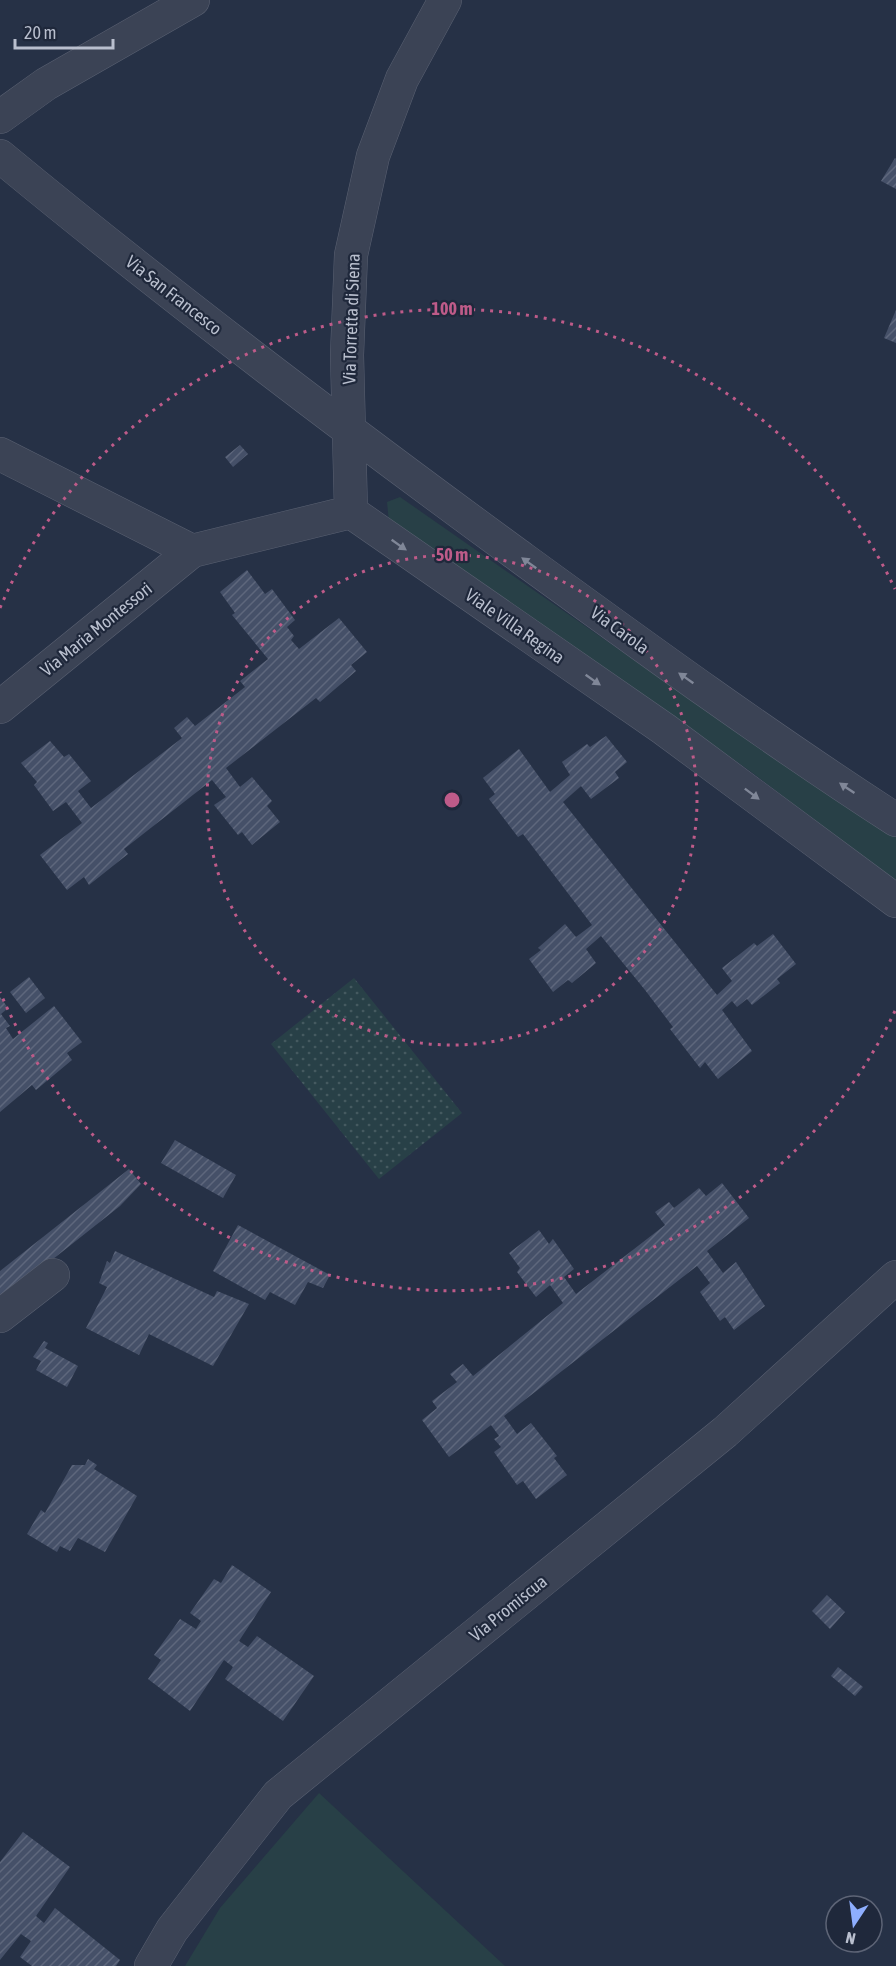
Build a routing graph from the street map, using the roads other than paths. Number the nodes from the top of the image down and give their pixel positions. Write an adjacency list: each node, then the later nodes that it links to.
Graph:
1 (194, 0): 3 (street)
2 (445, 0): 5 (street, Via Torretta di Siena)
3 (0, 117)
4 (0, 156): 5 (street, Via San Francesco)
5 (350, 432): 7 (street, Via Torretta di Siena); 10 (street, Via Carola, one-way to 5)
6 (0, 454): 8 (street)
7 (351, 512): 8 (street); 11 (street, Viale Villa Regina, one-way to 11)
8 (192, 551): 9 (street, Via Maria Montessori)
9 (0, 707)
10 (896, 820)
11 (896, 902)
12 (52, 1275): 14 (street)
13 (896, 1277): 15 (street, Via Promiscua)
14 (0, 1316)
15 (151, 1966)

